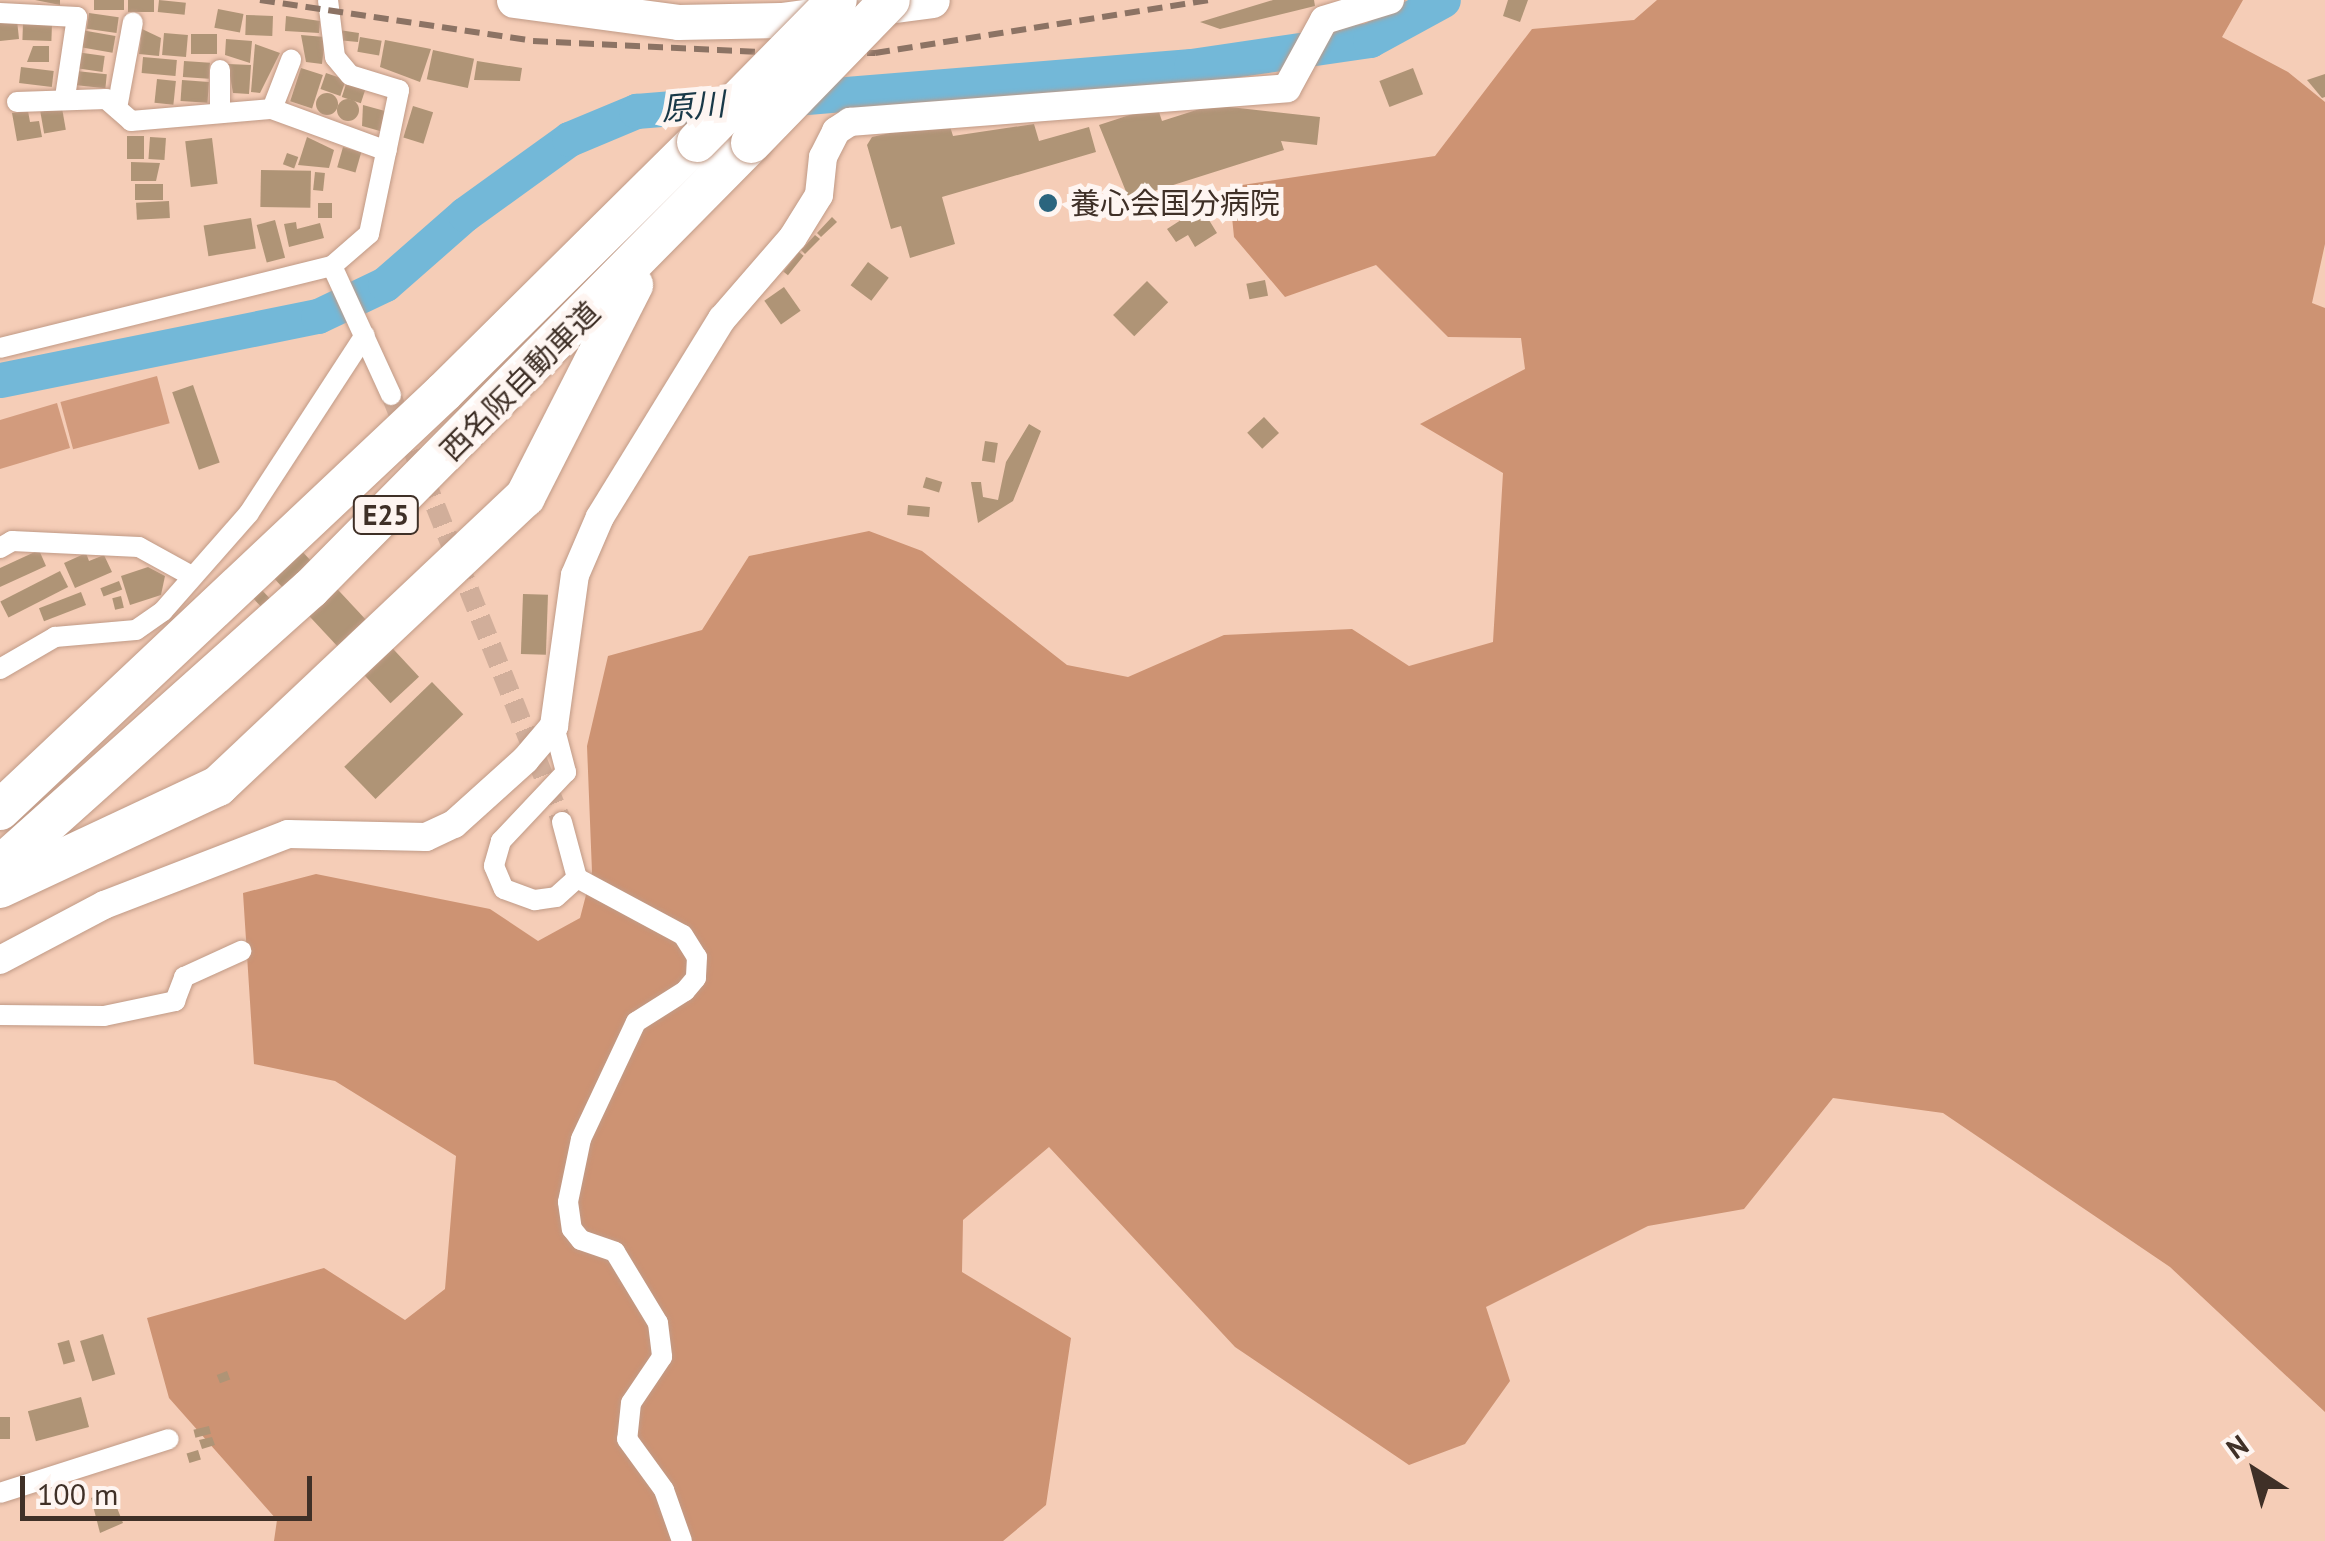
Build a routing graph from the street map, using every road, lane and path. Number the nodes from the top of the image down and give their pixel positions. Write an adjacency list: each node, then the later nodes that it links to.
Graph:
1 (328, 0): 16 (street)
2 (514, 0): 5 (highway)
3 (837, 0): 26 (highway, 西名阪自動車道 / E25, bridge)
4 (890, 0): 17 (highway, 西名阪自動車道 / E25, bridge)
5 (932, 0)
6 (1390, 0): 25 (street)
7 (0, 12): 11 (street)
8 (133, 22): 13 (street)
9 (291, 60): 14 (street)
10 (220, 70): 15 (street)
11 (65, 97): 12 (street); 13 (street)
12 (17, 102)
13 (116, 108): 15 (street)
14 (272, 108): 15 (street); 16 (street)
15 (220, 113)
16 (387, 151): 18 (street)
17 (651, 250): 28 (highway, 西名阪自動車道 / E25); 30 (highway)
18 (335, 273): 19 (street); 20 (street)
19 (361, 326): 21 (street); 23 (street)
20 (0, 348)
21 (391, 395)
22 (0, 548): 23 (street)
23 (190, 575): 24 (street)
24 (0, 669)
25 (554, 726): 29 (street); 32 (street)
26 (0, 810)
27 (562, 822): 29 (street)
28 (0, 866)
29 (577, 878): 36 (street)
30 (0, 888)
31 (241, 951): 33 (street)
32 (0, 960)
33 (0, 1015)
34 (168, 1440): 35 (street)
35 (0, 1493)
36 (682, 1541)

